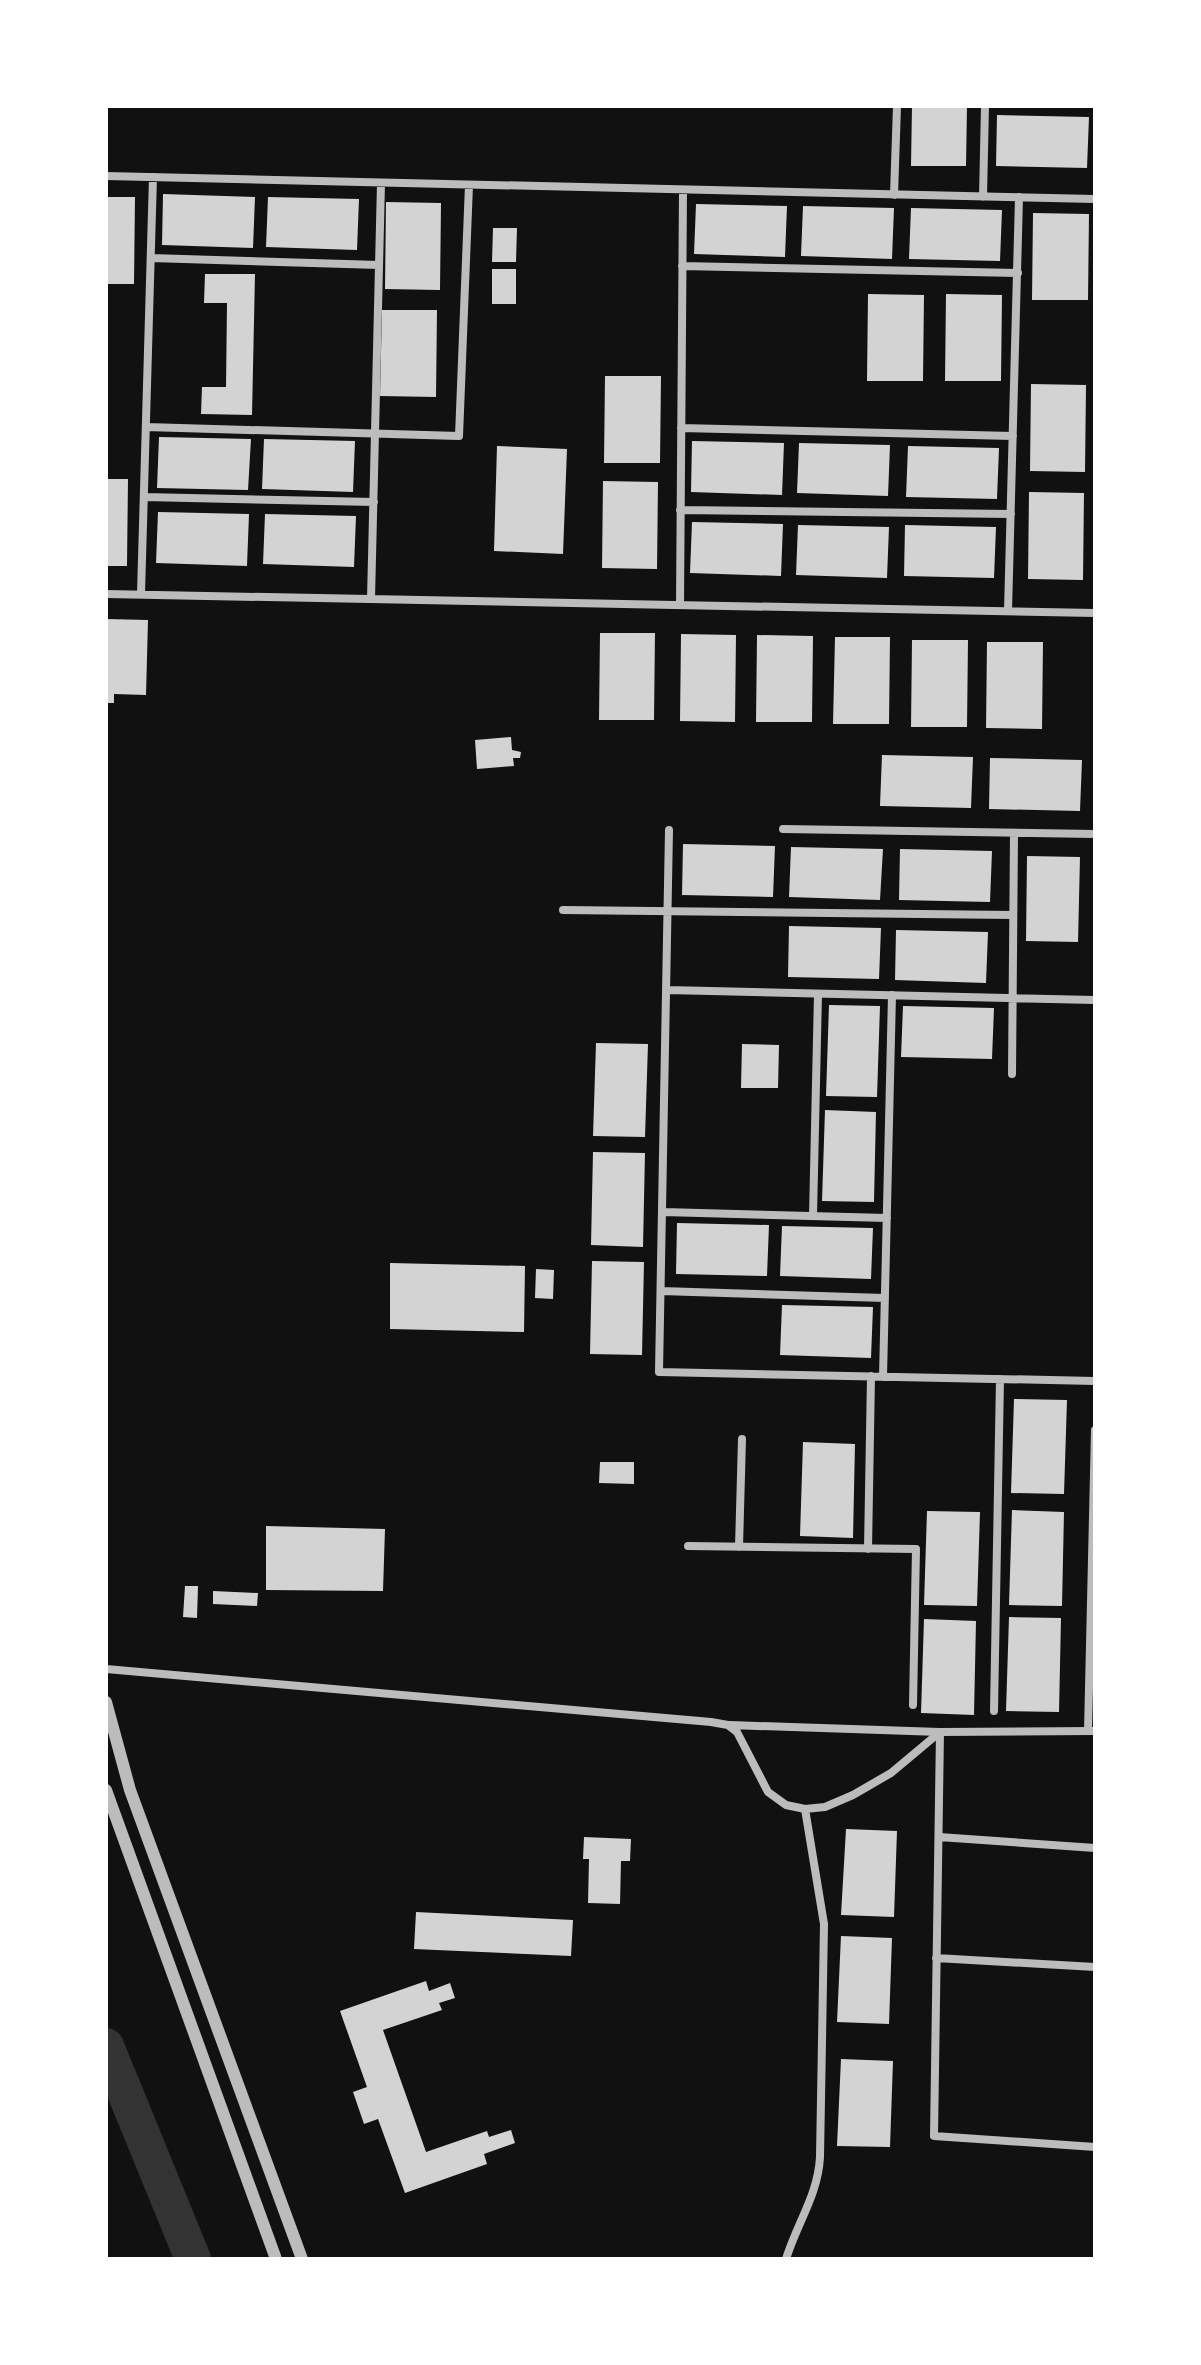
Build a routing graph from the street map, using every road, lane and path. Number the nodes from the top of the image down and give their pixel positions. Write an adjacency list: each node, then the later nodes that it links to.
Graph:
1 (897, 106): 8 (street)
2 (985, 106): 9 (street)
3 (106, 176): 4 (street)
4 (153, 177): 5 (street); 12 (street)
5 (381, 183): 6 (street); 13 (street)
6 (469, 185): 7 (street); 18 (street)
7 (683, 190): 8 (street); 14 (street)
8 (894, 195): 9 (street)
9 (983, 197): 10 (street)
10 (1019, 197): 11 (street); 15 (street)
11 (1095, 199)
12 (151, 258): 13 (street); 16 (street)
13 (379, 265): 18 (street)
14 (682, 266): 15 (street); 17 (street)
15 (1018, 273): 19 (street)
16 (146, 427): 18 (street); 20 (street)
17 (681, 428): 19 (street); 22 (street)
18 (375, 433): 21 (street)
19 (1013, 436): 23 (street)
20 (144, 497): 21 (street); 25 (street)
21 (374, 502): 26 (street)
22 (680, 510): 23 (street); 27 (street)
23 (1011, 514): 28 (street)
24 (106, 594): 25 (street)
25 (141, 594): 26 (street)
26 (371, 599): 27 (street)
27 (680, 605): 28 (street)
28 (1008, 611): 29 (street)
29 (1095, 613)
30 (783, 829): 32 (street)
31 (669, 830): 35 (street)
32 (1014, 833): 33 (street); 36 (street)
33 (1095, 834)
34 (563, 910): 35 (street)
35 (669, 911): 36 (street); 37 (street)
36 (1013, 915): 40 (street)
37 (667, 990): 38 (street); 43 (street)
38 (818, 994): 39 (street); 44 (street)
39 (892, 995): 40 (street); 45 (street)
40 (1012, 998): 41 (street); 42 (street)
41 (1095, 1000)
42 (1012, 1074)
43 (663, 1212): 44 (street); 46 (street)
44 (813, 1216): 45 (street)
45 (887, 1218): 47 (street)
46 (661, 1291): 47 (street); 48 (street)
47 (885, 1298): 49 (street)
48 (871, 1376): 49 (street); 56 (street)
49 (883, 1377): 50 (street)
50 (1000, 1379): 51 (street); 60 (street)
51 (1095, 1381)
52 (1095, 1430): 62 (street)
53 (742, 1439): 55 (street)
54 (688, 1546): 55 (street)
55 (739, 1547): 56 (street)
56 (868, 1549): 59 (street)
57 (106, 1669): 61 (street)
58 (106, 1702): 72 (street)
59 (913, 1705)
60 (994, 1711)
61 (728, 1725): 63 (street); 65 (street)
62 (1092, 1731): 63 (street)
63 (940, 1732): 65 (street); 66 (street)
64 (106, 1790): 71 (street)
65 (805, 1809): 73 (street)
66 (939, 1837): 67 (street); 68 (street)
67 (1095, 1848)
68 (936, 1958): 69 (street); 70 (street)
69 (1095, 1967)
70 (1095, 2147)
71 (276, 2259)
72 (302, 2259)
73 (786, 2259)

